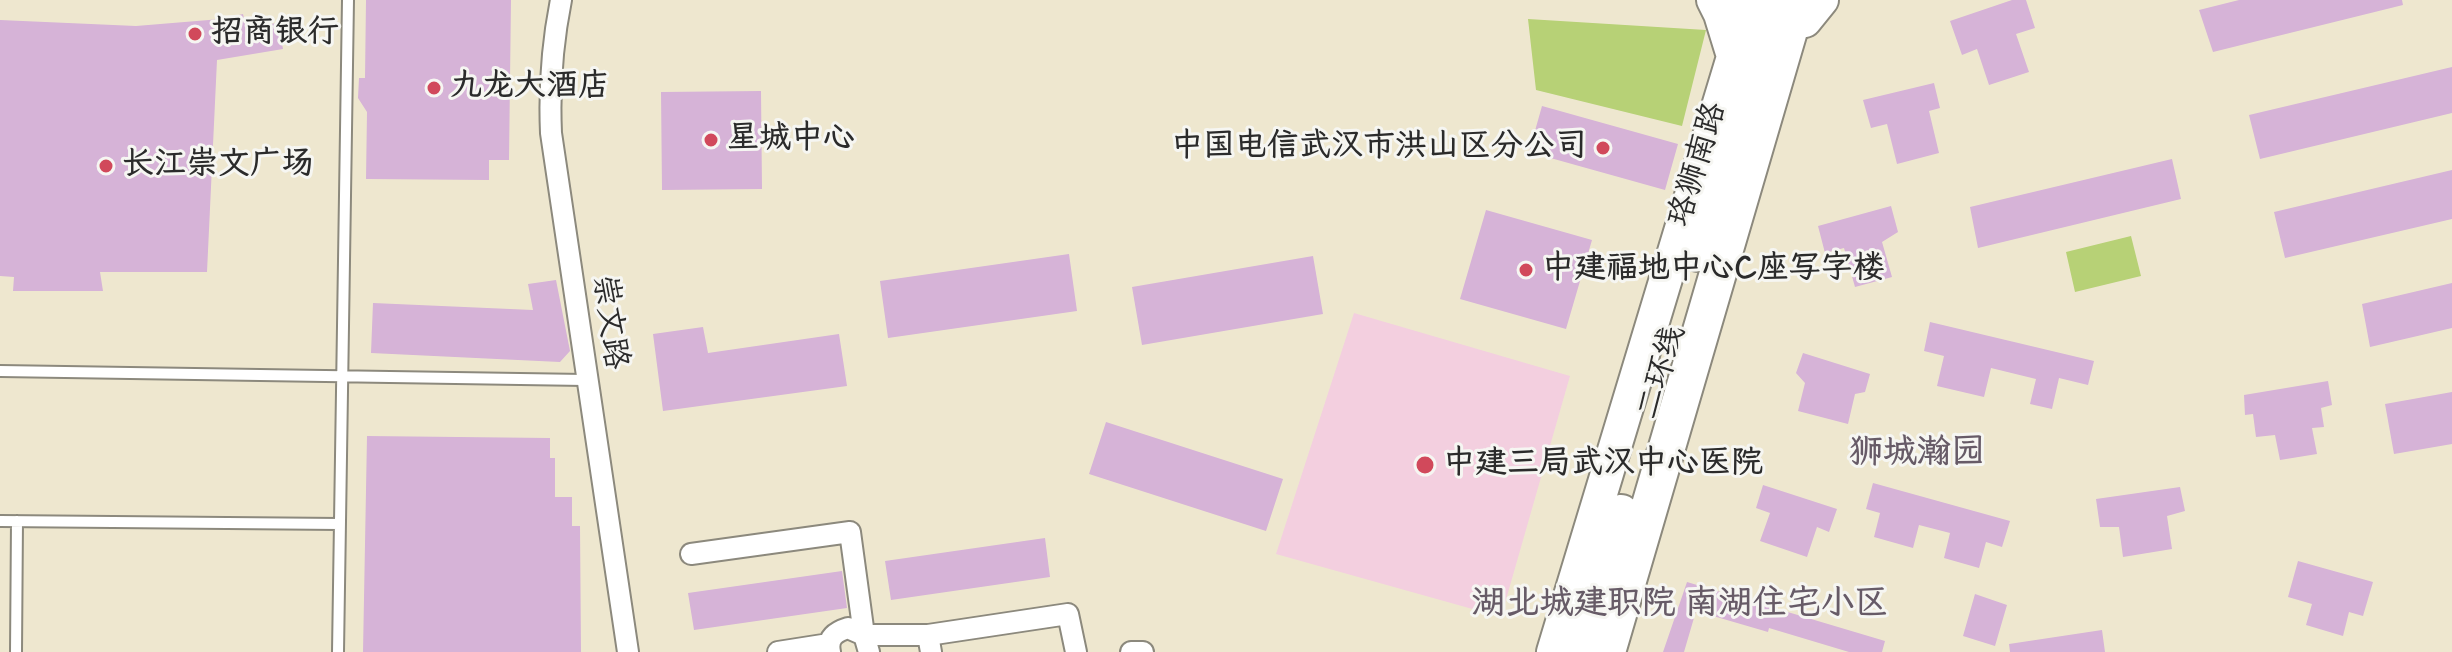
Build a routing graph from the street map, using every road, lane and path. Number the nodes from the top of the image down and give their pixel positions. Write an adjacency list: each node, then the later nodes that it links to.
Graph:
1 (348, 0): 9 (lane)
2 (561, 0): 10 (street, 崇文路)
3 (1713, 0): 7 (main road)
4 (1746, 0): 7 (main road, 珞狮南路)
5 (1766, 0): 26 (highway, 二环线)
6 (1809, 5): 27 (highway); 28 (main road, 珞狮南路)
7 (1733, 57): 25 (main road, 珞狮南路)
8 (0, 371): 9 (lane)
9 (343, 375): 10 (lane); 13 (lane)
10 (585, 380): 20 (street, 崇文路)
11 (0, 521): 12 (lane)
12 (17, 521): 13 (lane); 18 (lane)
13 (340, 524): 19 (lane)
14 (691, 554): 16 (street)
15 (930, 644): 16 (street); 22 (street)
16 (868, 647): 17 (street)
17 (830, 648): 21 (street)
18 (16, 652)
19 (338, 652)
20 (628, 652)
21 (778, 652)
22 (1076, 652)
23 (1131, 652): 24 (street)
24 (1143, 652)
25 (1553, 652)
26 (1579, 652)
27 (1607, 652)
28 (1622, 652)

